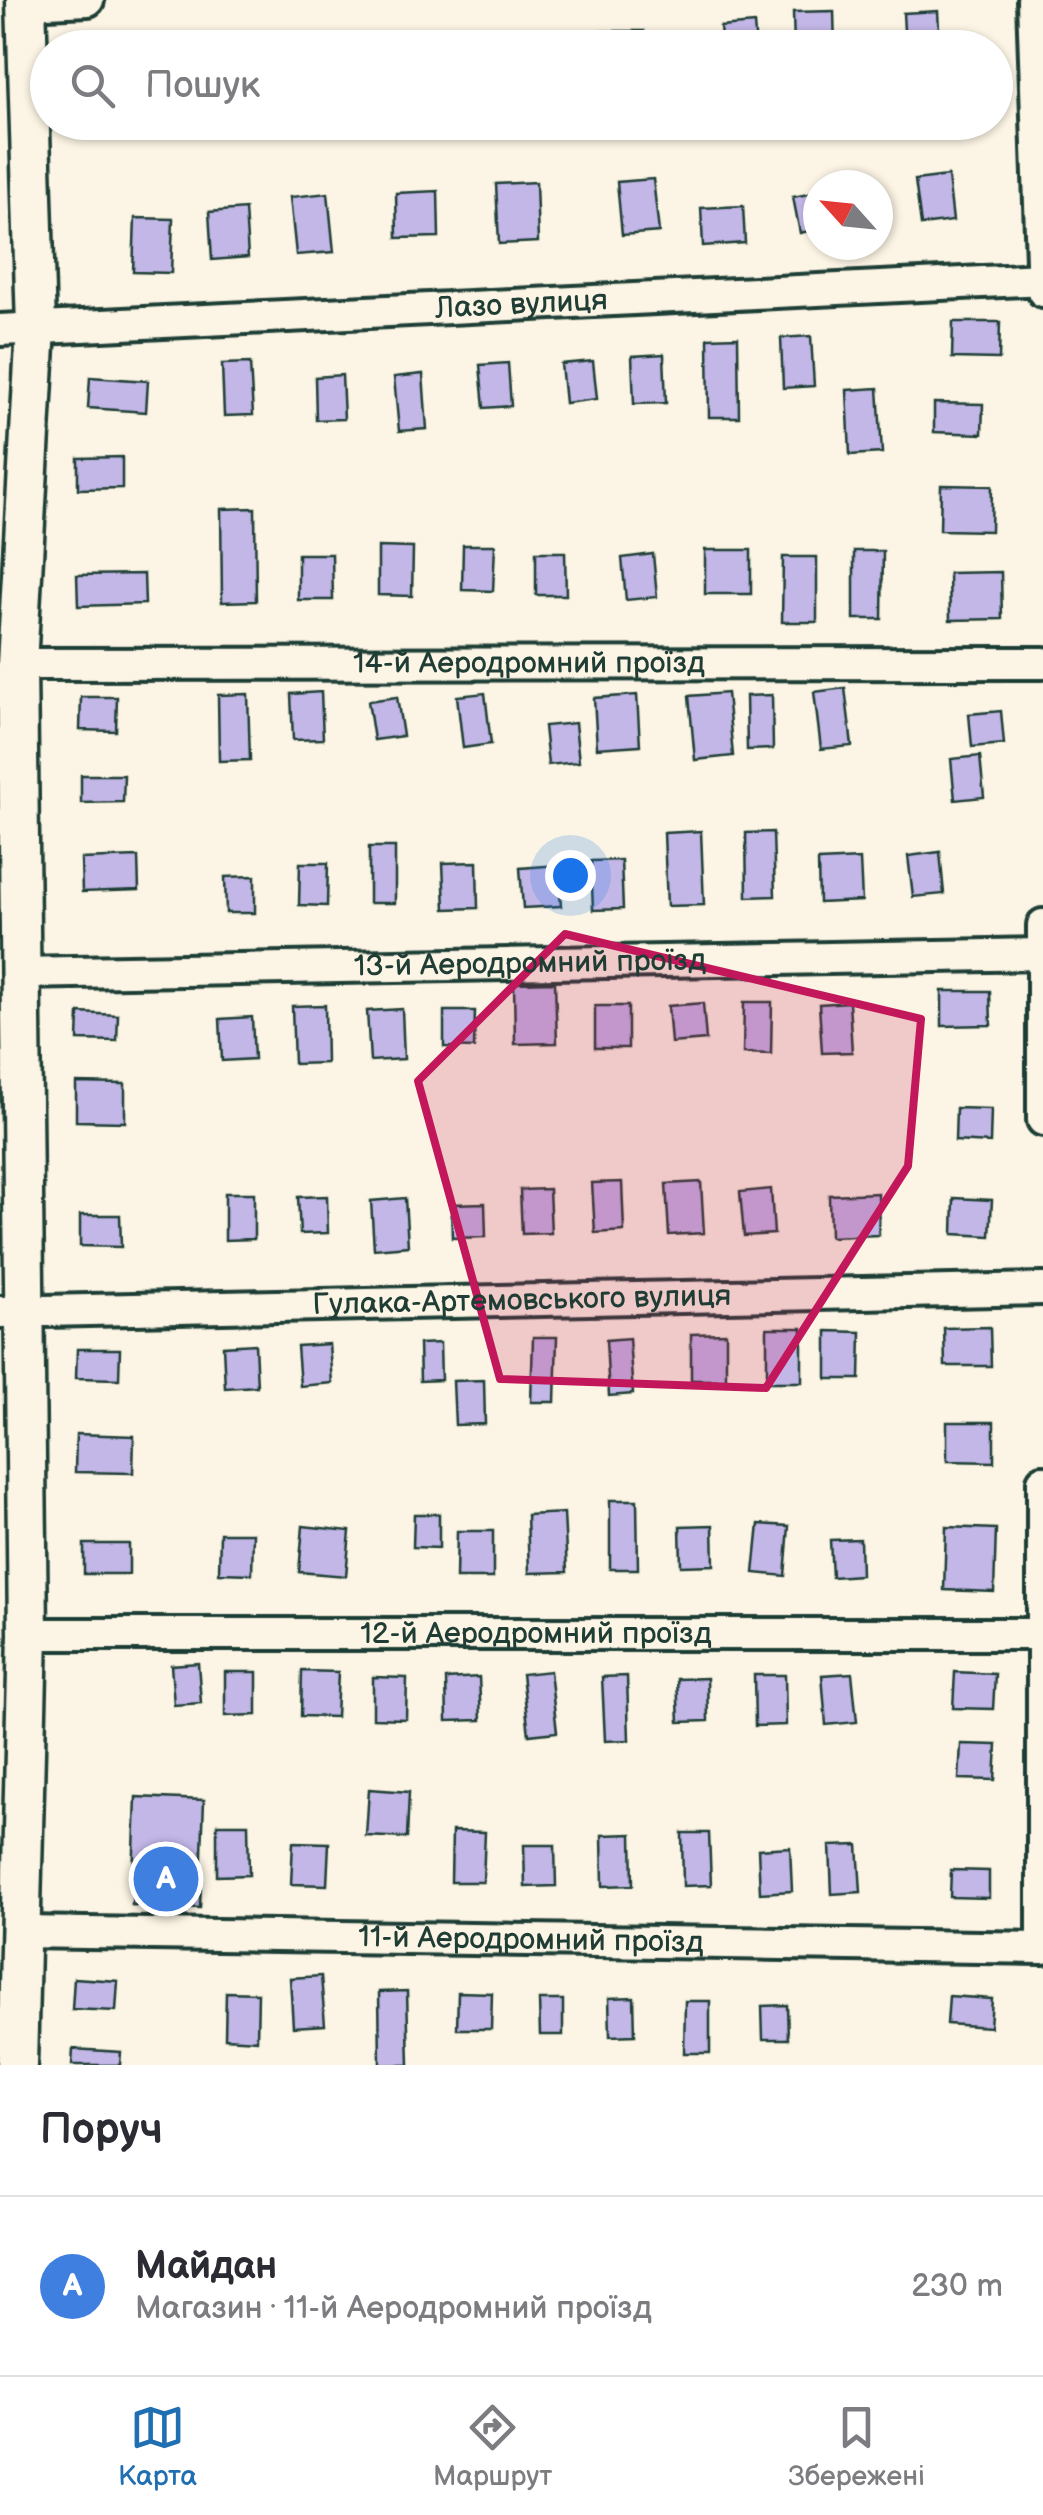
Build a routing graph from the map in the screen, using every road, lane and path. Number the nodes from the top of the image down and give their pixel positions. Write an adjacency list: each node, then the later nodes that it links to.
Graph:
1 (88, 0): 3 (street)
2 (1033, 0): 4 (street)
3 (20, 16): 6 (street)
4 (1043, 279): 5 (street); 6 (street, Лазо вулиця)
5 (1043, 291)
6 (18, 328): 8 (street)
7 (1043, 663): 8 (street, 14-й Аеродромний проїзд)
8 (16, 664): 11 (street)
9 (1043, 925): 10 (street)
10 (1042, 954): 11 (street, 13-й Аеродромний проїзд); 12 (street)
11 (18, 974): 14 (street)
12 (1043, 1120)
13 (1043, 1290): 14 (street, Гулака-Артемовського вулиця)
14 (11, 1312): 16 (street)
15 (1043, 1481): 17 (street)
16 (28, 1634): 17 (street, 12-й Аеродромний проїзд); 18 (street)
17 (1042, 1634): 19 (street)
18 (21, 1932): 19 (street, 11-й Аеродромний проїзд); 20 (street)
19 (1043, 1948)
20 (17, 2065)

